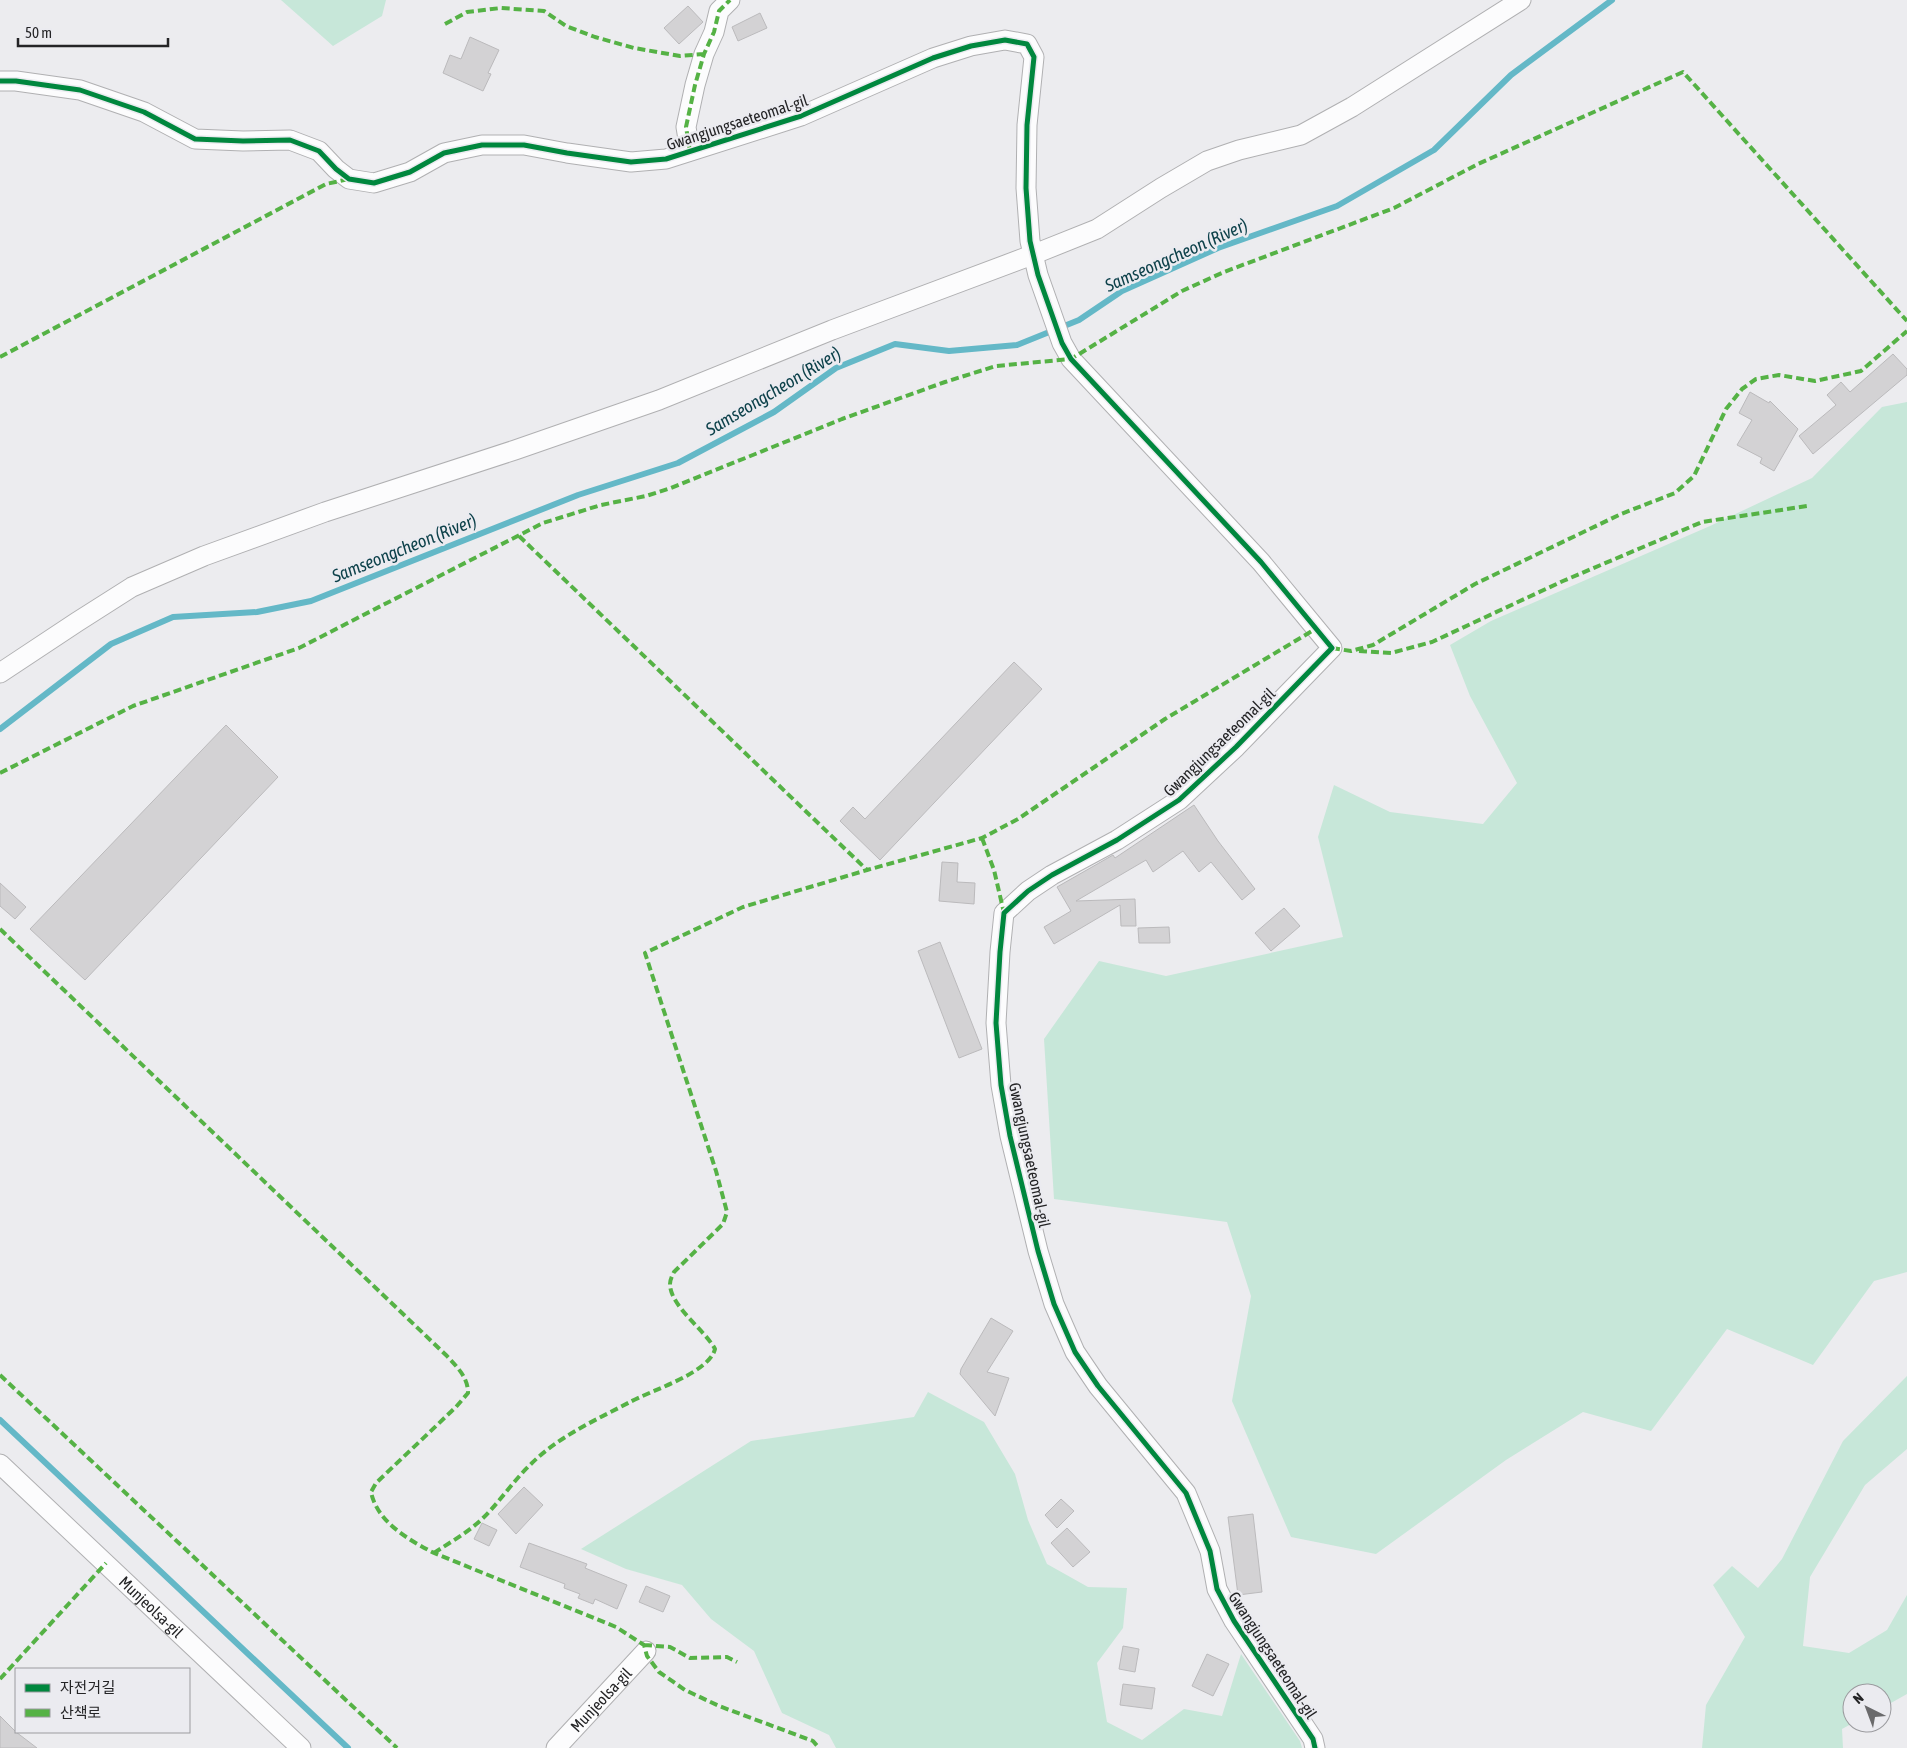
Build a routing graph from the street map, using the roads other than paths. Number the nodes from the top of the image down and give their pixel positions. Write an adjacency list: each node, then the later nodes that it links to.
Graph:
1 (730, 0): 4 (street)
2 (1521, 0): 5 (street)
3 (0, 81): 4 (street, Gwangjungsaeteomal-gil)
4 (690, 151): 5 (street, Gwangjungsaeteomal-gil)
5 (1032, 255): 6 (street); 11 (street, Gwangjungsaeteomal-gil)
6 (0, 673)
7 (0, 1464): 9 (street, Munjeolsa-gil)
8 (646, 1651): 10 (street, Munjeolsa-gil)
9 (301, 1748)
10 (556, 1748)
11 (1315, 1748)

